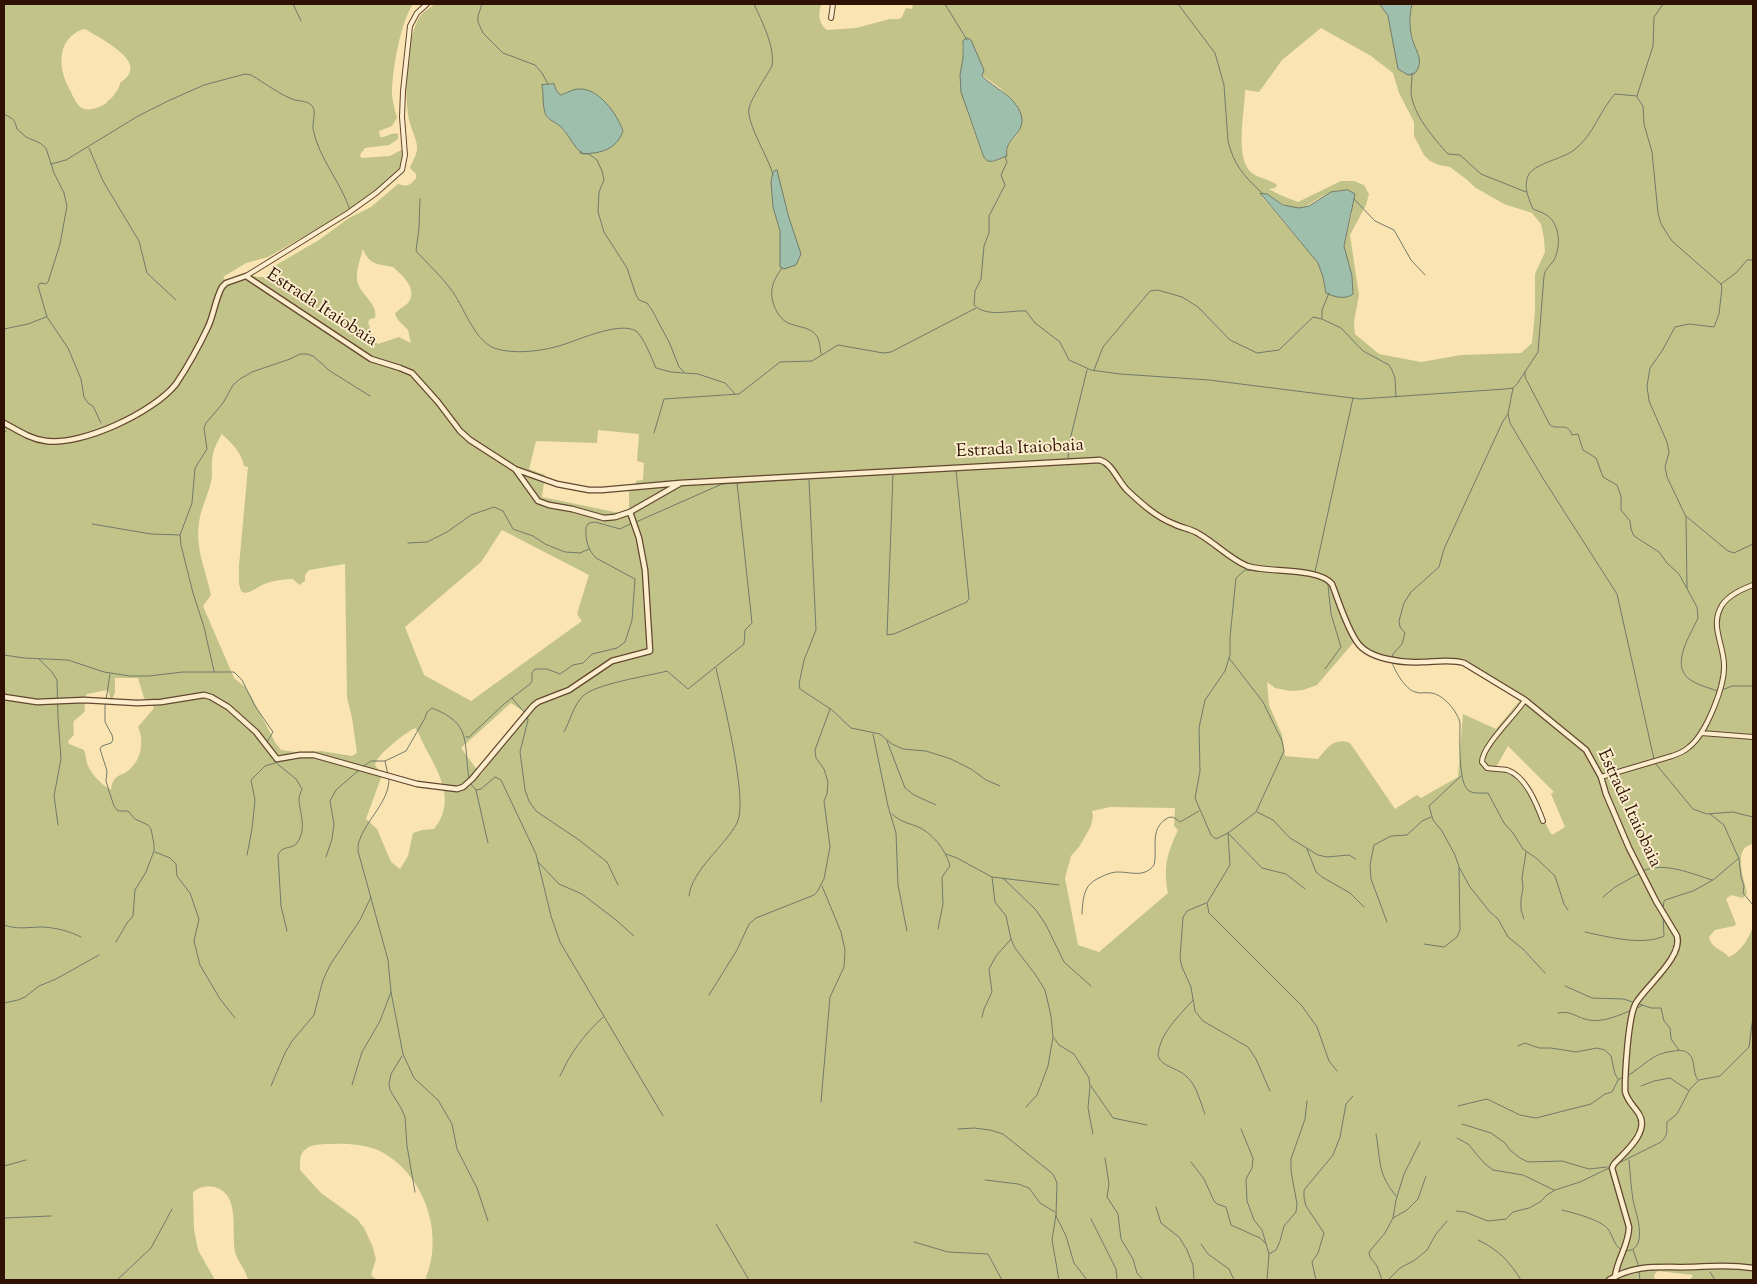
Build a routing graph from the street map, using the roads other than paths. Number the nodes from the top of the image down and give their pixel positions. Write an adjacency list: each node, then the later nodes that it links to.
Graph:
1 (426, 4): 4 (street)
2 (833, 4): 3 (street)
3 (830, 18)
4 (246, 276): 5 (street, Estrada Itaiobaia); 6 (street, Estrada Itaiobaia)
5 (4, 423)
6 (515, 469): 7 (street, Estrada Itaiobaia); 8 (street)
7 (680, 483): 8 (street); 11 (street, Estrada Itaiobaia)
8 (630, 512): 10 (street)
9 (1753, 585): 12 (street)
10 (4, 697)
11 (1525, 700): 14 (street, Estrada Itaiobaia); 15 (street)
12 (1701, 733): 13 (street); 14 (street)
13 (1753, 737)
14 (1601, 777): 17 (street, Estrada Itaiobaia)
15 (1543, 821)
16 (1753, 1268): 17 (street)
17 (1615, 1277): 18 (street)
18 (1609, 1280)

